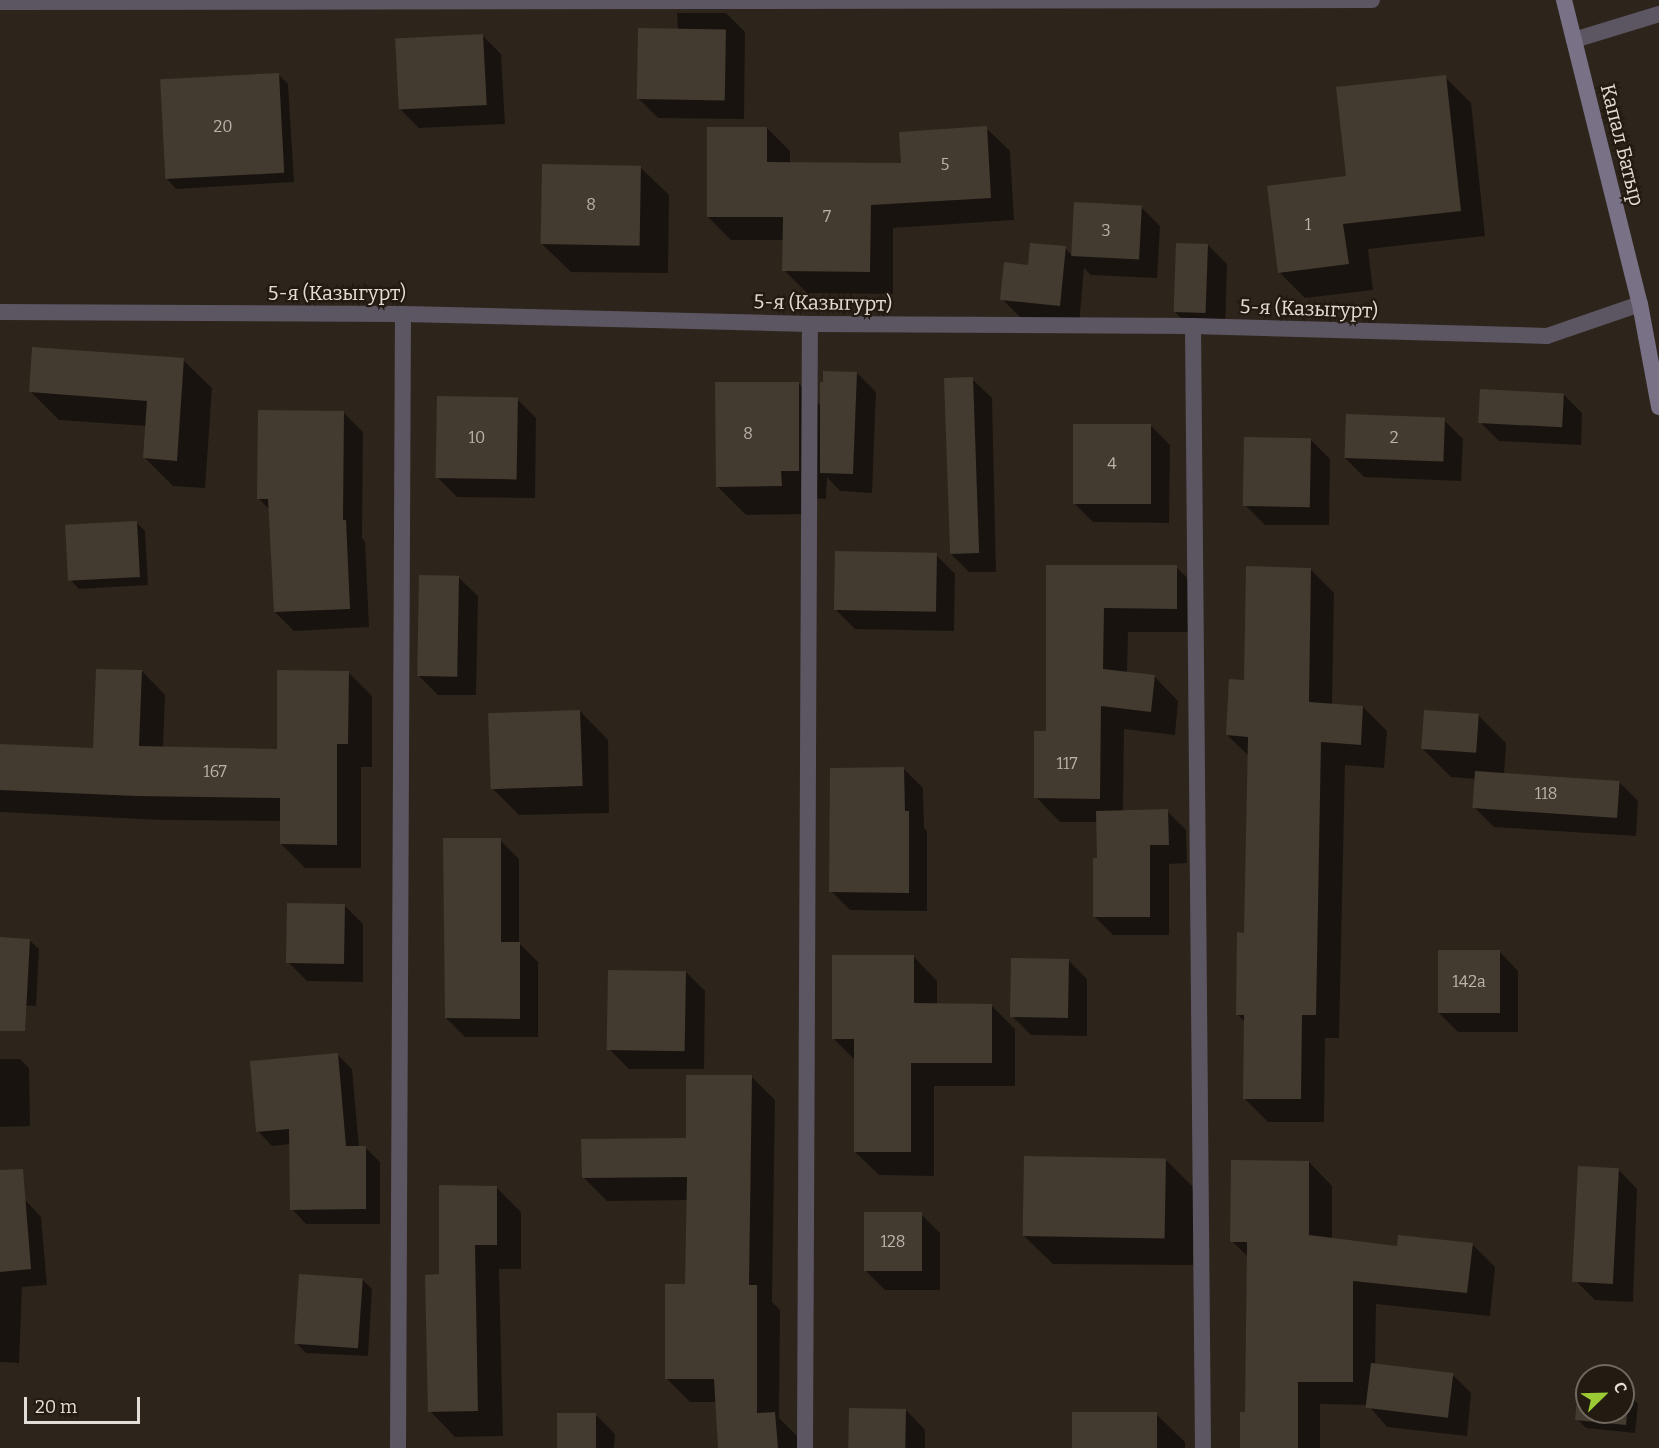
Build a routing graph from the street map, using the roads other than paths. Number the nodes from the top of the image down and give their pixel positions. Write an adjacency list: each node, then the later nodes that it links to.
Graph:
1 (1372, 0): 3 (street)
2 (1564, 0): 5 (main road, Капал Батыр)
3 (0, 2)
4 (1659, 14): 5 (street)
5 (1574, 40): 6 (main road, Капал Батыр)
6 (1640, 304): 10 (street, 5-я (Казыгурт)); 11 (main road, Капал Батыр)
7 (0, 312): 8 (street, 5-я (Казыгурт))
8 (403, 314): 9 (street, 5-я (Казыгурт)); 12 (street)
9 (810, 324): 10 (street, 5-я (Казыгурт)); 13 (street)
10 (1193, 326): 14 (street)
11 (1659, 407)
12 (398, 1448)
13 (804, 1448)
14 (1203, 1448)

